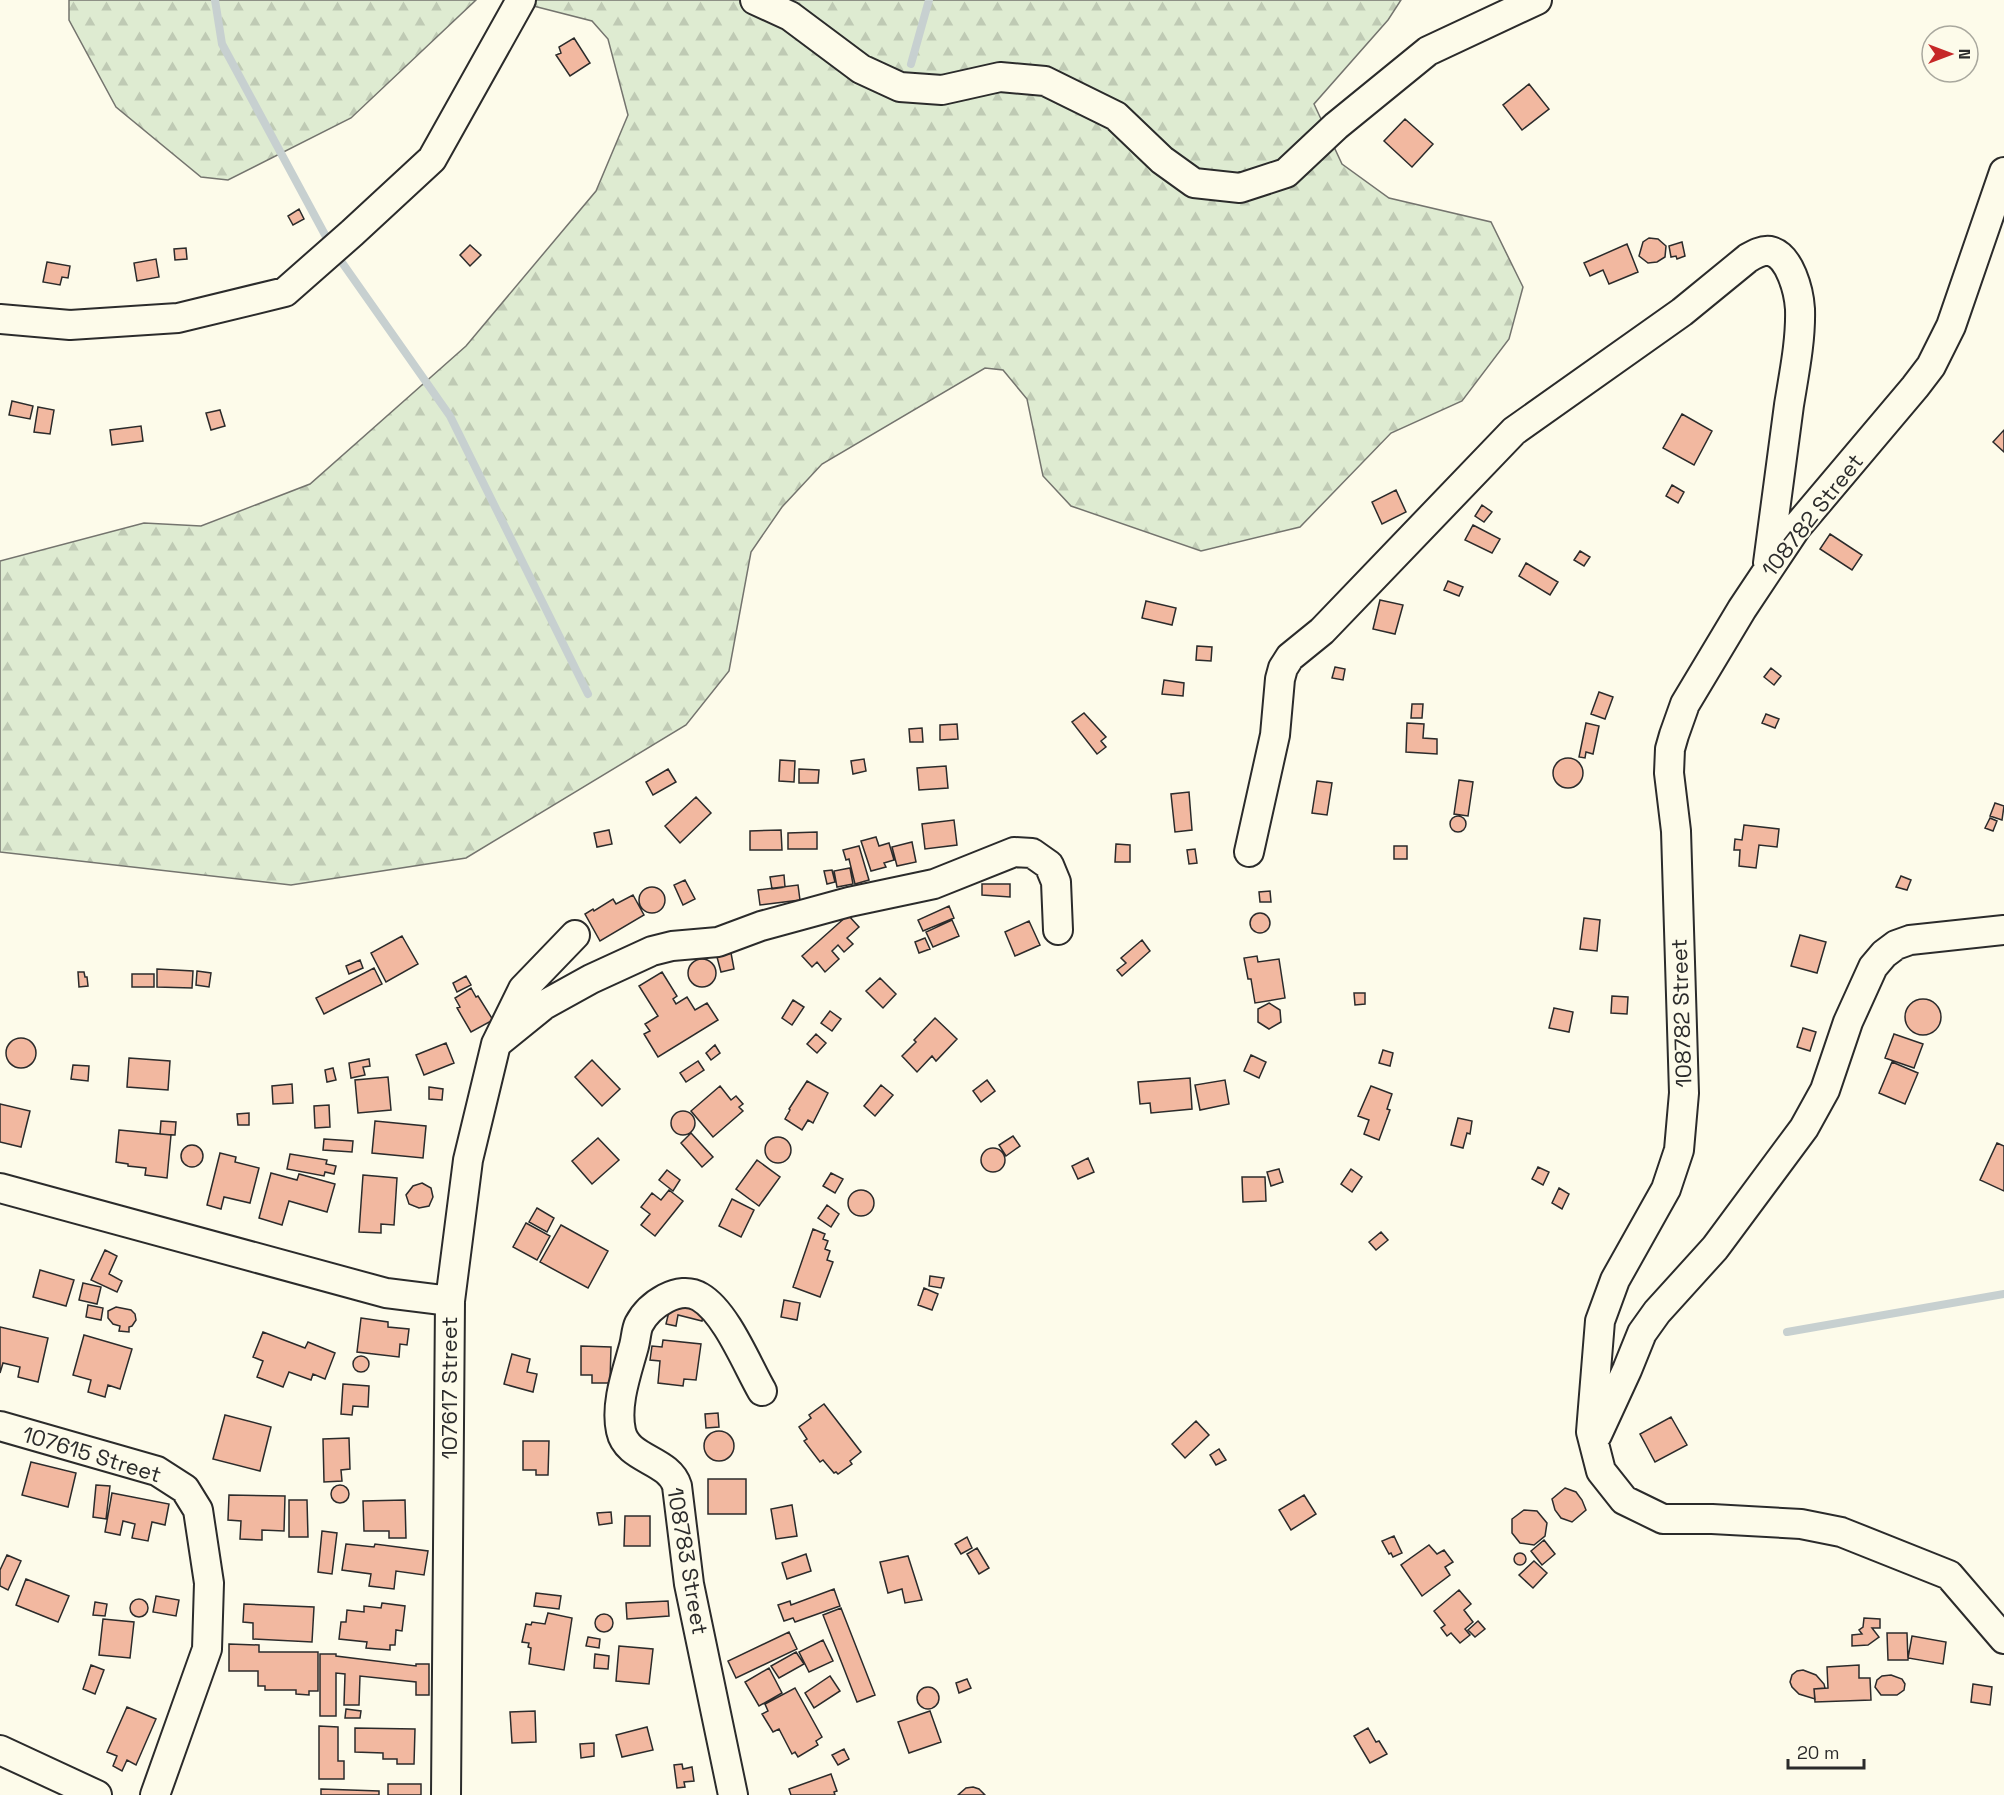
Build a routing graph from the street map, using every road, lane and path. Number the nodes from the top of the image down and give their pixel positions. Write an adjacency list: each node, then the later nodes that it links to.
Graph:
1 (521, 0): 5 (street)
2 (756, 0): 3 (street)
3 (1537, 0)
4 (2004, 172): 6 (street, 108782 Street)
5 (0, 319)
6 (1767, 572): 7 (street); 16 (street, 108782 Street)
7 (1249, 852)
8 (1058, 930): 11 (street)
9 (2004, 930): 16 (street)
10 (575, 934): 11 (street)
11 (496, 1044): 13 (street)
12 (0, 1188): 13 (street, 107617 Street)
13 (450, 1301): 21 (street, 107617 Street)
14 (762, 1391): 22 (street, 108783 Street)
15 (0, 1426): 20 (street, 107615 Street)
16 (1593, 1442): 17 (street, 108782 Street)
17 (2004, 1639)
18 (0, 1750): 19 (street)
19 (97, 1795)
20 (155, 1795)
21 (446, 1795)
22 (733, 1795)

